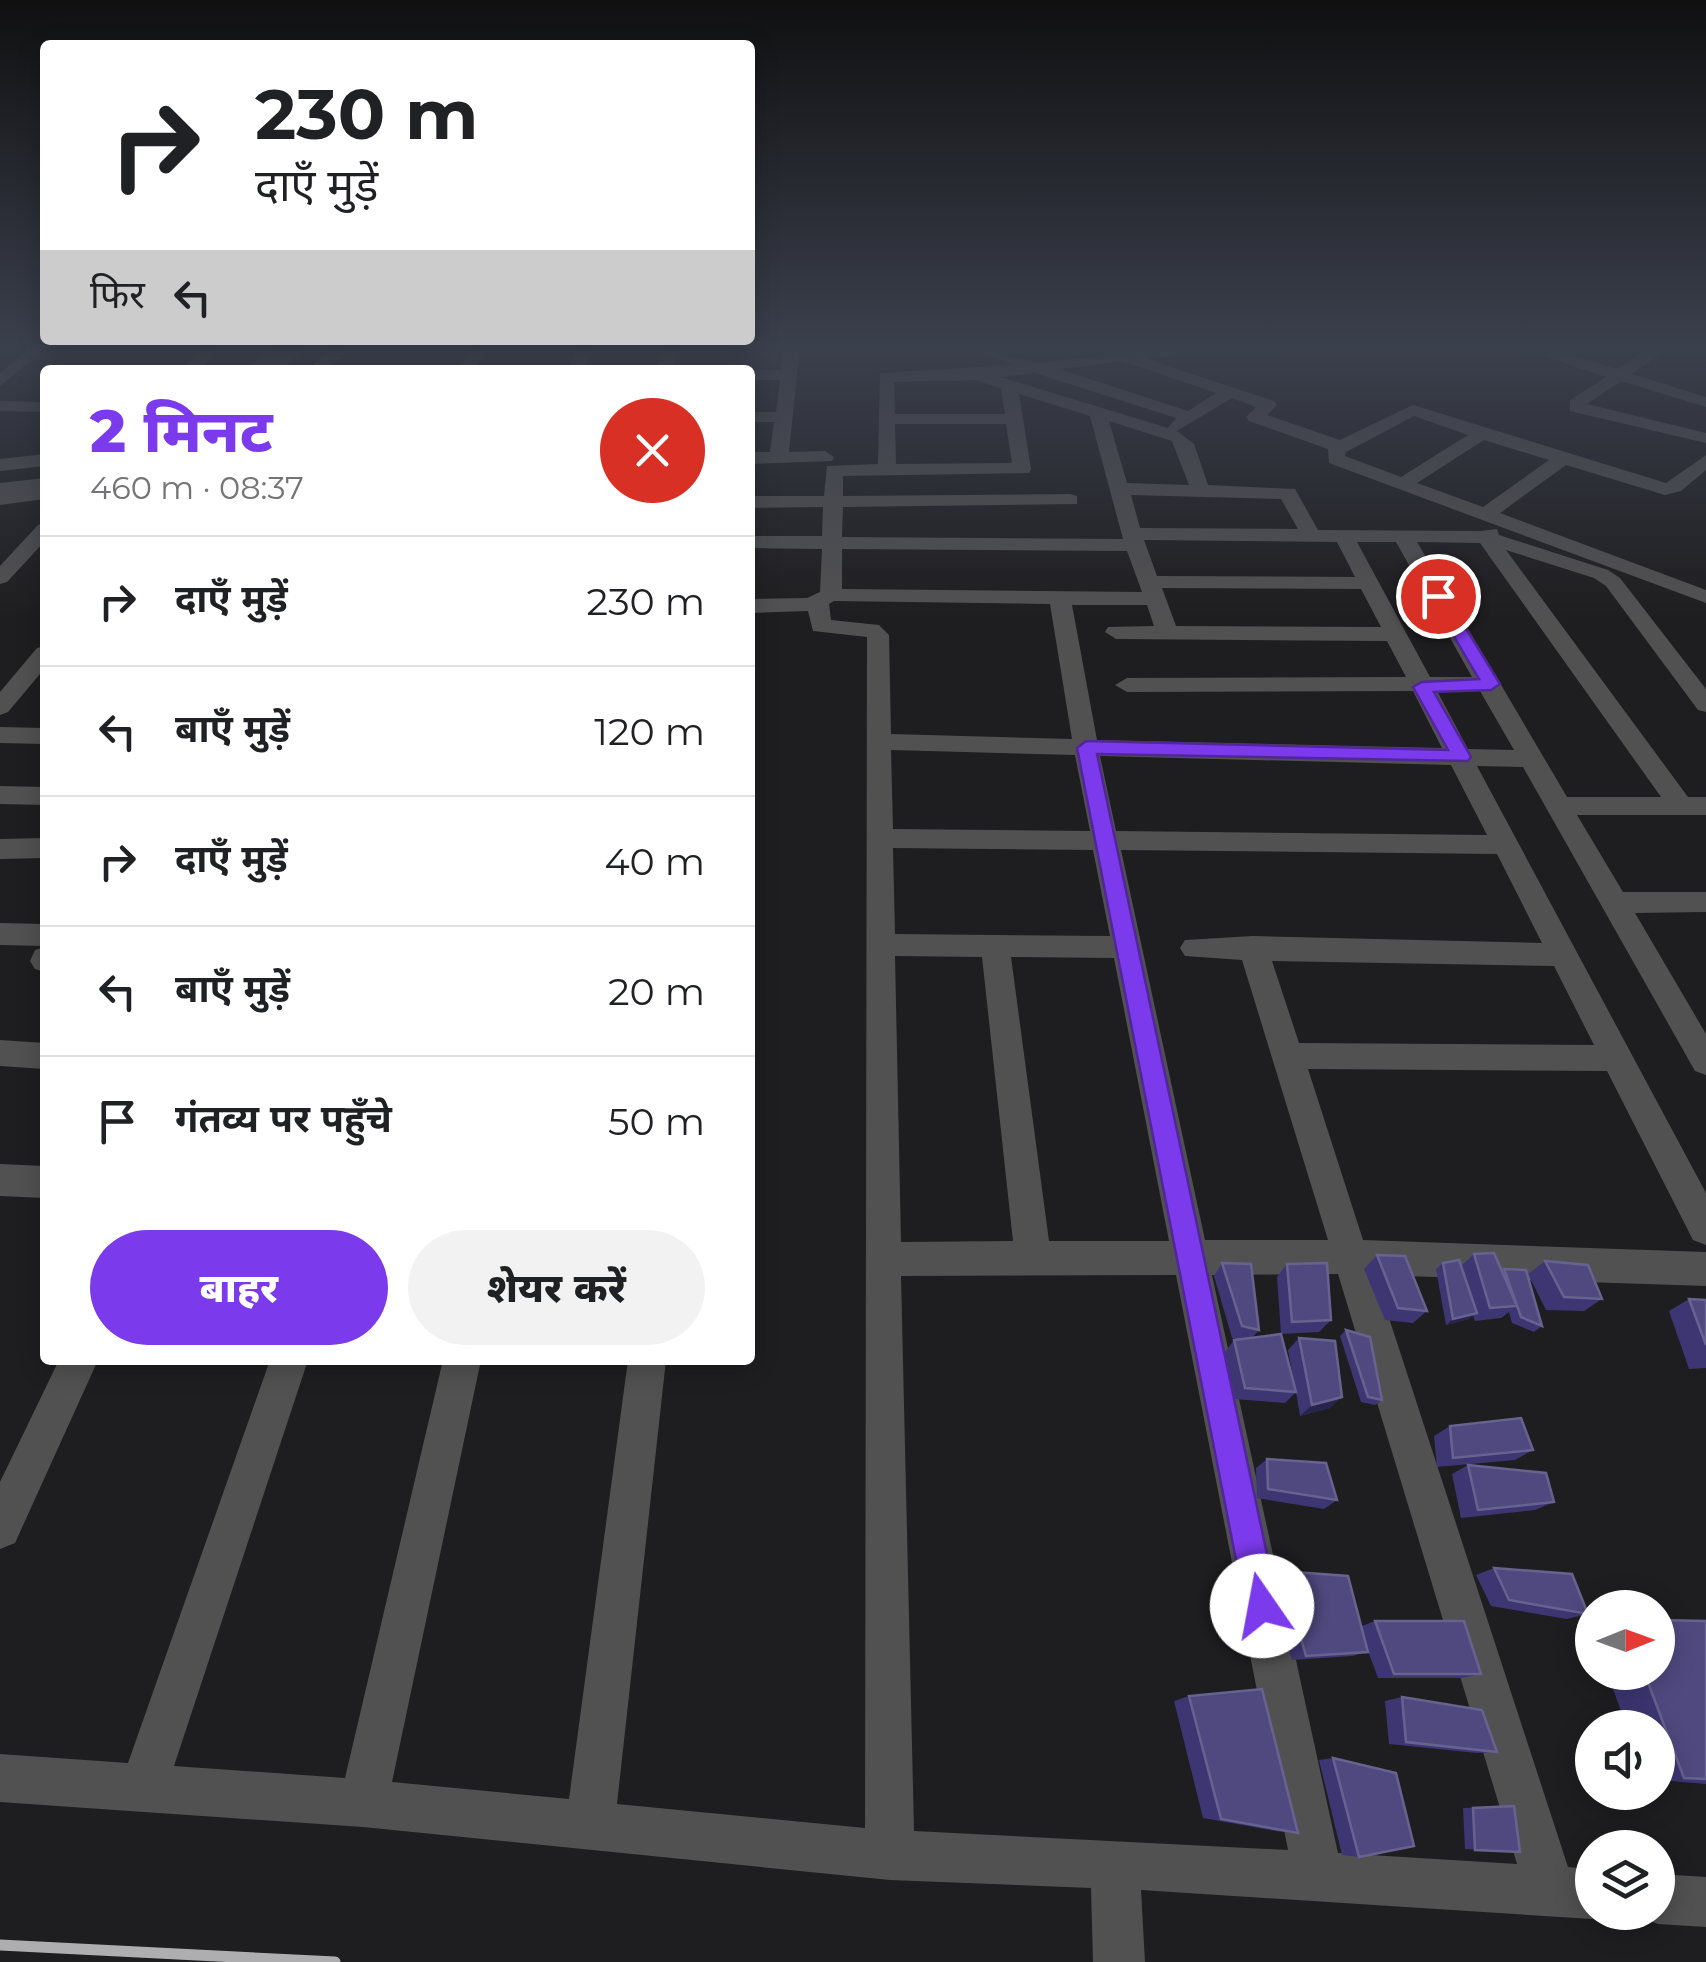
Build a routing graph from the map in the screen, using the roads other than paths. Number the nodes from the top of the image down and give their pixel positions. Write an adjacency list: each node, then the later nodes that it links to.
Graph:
1 (781, 437): 13 (street)
2 (886, 437): 20 (street)
3 (1017, 437): 20 (street)
4 (1105, 437): 26 (street)
5 (1175, 437): 27 (street)
6 (1309, 437): 10 (street)
7 (1363, 437): 10 (street)
8 (1474, 437): 23 (street)
9 (1490, 437): 16 (street)
10 (1341, 448): 23 (street)
11 (40, 449): 12 (street)
12 (0, 450)
13 (779, 457): 14 (street); 15 (street)
14 (755, 458)
15 (826, 458)
16 (1562, 459): 18 (street); 33 (street)
17 (40, 461): 19 (street)
18 (1706, 461)
19 (0, 465)
20 (887, 468): 32 (street)
21 (40, 469): 22 (street)
22 (0, 473)
23 (1402, 484): 33 (street)
24 (40, 485): 25 (street)
25 (0, 489)
26 (1120, 489): 27 (street); 38 (street)
27 (1200, 490): 34 (street)
28 (40, 495): 29 (street)
29 (0, 499)
30 (1070, 500): 32 (street)
31 (755, 502): 32 (street)
32 (832, 502): 40 (street)
33 (1493, 523): 36 (street); 45 (street); 56 (street); 67 (street)
34 (1311, 536): 35 (street); 38 (street)
35 (1344, 536): 36 (street); 43 (street)
36 (1403, 536): 53 (street)
37 (40, 537): 41 (street)
38 (1134, 540): 40 (street); 44 (street)
39 (755, 542): 40 (street)
40 (833, 542): 46 (street)
41 (10, 556): 42 (street)
42 (0, 578)
43 (1369, 583): 44 (street); 51 (street)
44 (1152, 590): 47 (street); 49 (street)
45 (1706, 597)
46 (824, 598): 47 (street); 48 (street); 60 (street)
47 (1060, 598): 61 (street)
48 (755, 605)
49 (1166, 631): 50 (street); 51 (street)
50 (1116, 632)
51 (1396, 634): 55 (street)
52 (40, 665): 57 (street)
53 (1491, 684): 55 (street); 63 (street)
54 (1127, 685): 55 (street)
55 (1422, 687): 62 (street)
56 (1706, 705)
57 (0, 707)
58 (0, 736): 59 (street)
59 (40, 736)
60 (877, 742): 61 (street); 68 (street)
61 (1086, 748): 62 (street); 69 (street)
62 (1462, 757): 63 (street); 70 (street)
63 (1534, 759): 66 (street)
64 (0, 795): 65 (street)
65 (40, 796)
66 (1561, 806): 67 (street); 74 (street)
67 (1693, 806)
68 (878, 838): 69 (street); 77 (street)
69 (1107, 840): 70 (street); 79 (street)
70 (1506, 846): 82 (street)
71 (40, 848): 72 (street)
72 (0, 849)
73 (1706, 902): 74 (street)
74 (1613, 903): 83 (street)
75 (0, 934): 76 (street)
76 (40, 935)
77 (879, 945): 78 (street); 94 (street)
78 (995, 946): 79 (street); 95 (street)
79 (1127, 946): 92 (street)
80 (1253, 947): 81 (street); 82 (street); 86 (street)
81 (1195, 948)
82 (1564, 955): 87 (street)
83 (1692, 1014): 88 (street)
84 (0, 1053): 85 (street)
85 (40, 1056)
86 (1286, 1056): 87 (street); 93 (street)
87 (1616, 1058): 91 (street)
88 (1706, 1062)
89 (0, 1180): 90 (street)
90 (40, 1182)
91 (1706, 1228)
92 (1190, 1257): 93 (street); 95 (street); 108 (street)
93 (1348, 1257): 96 (street); 109 (street)
94 (883, 1260): 95 (street); 106 (street)
95 (1033, 1260)
96 (1706, 1270)
97 (76, 1365): 101 (street)
98 (288, 1365): 103 (street)
99 (461, 1365): 104 (street)
100 (645, 1365): 105 (street)
101 (0, 1528)
102 (0, 1778): 103 (street)
103 (143, 1787): 104 (street)
104 (363, 1803): 105 (street)
105 (590, 1828): 106 (street)
106 (890, 1855): 107 (street)
107 (1115, 1864): 108 (street); 112 (street)
108 (1318, 1876): 109 (street)
109 (1572, 1893)
110 (1675, 1899): 111 (street)
111 (1706, 1902)
112 (1118, 1962)

